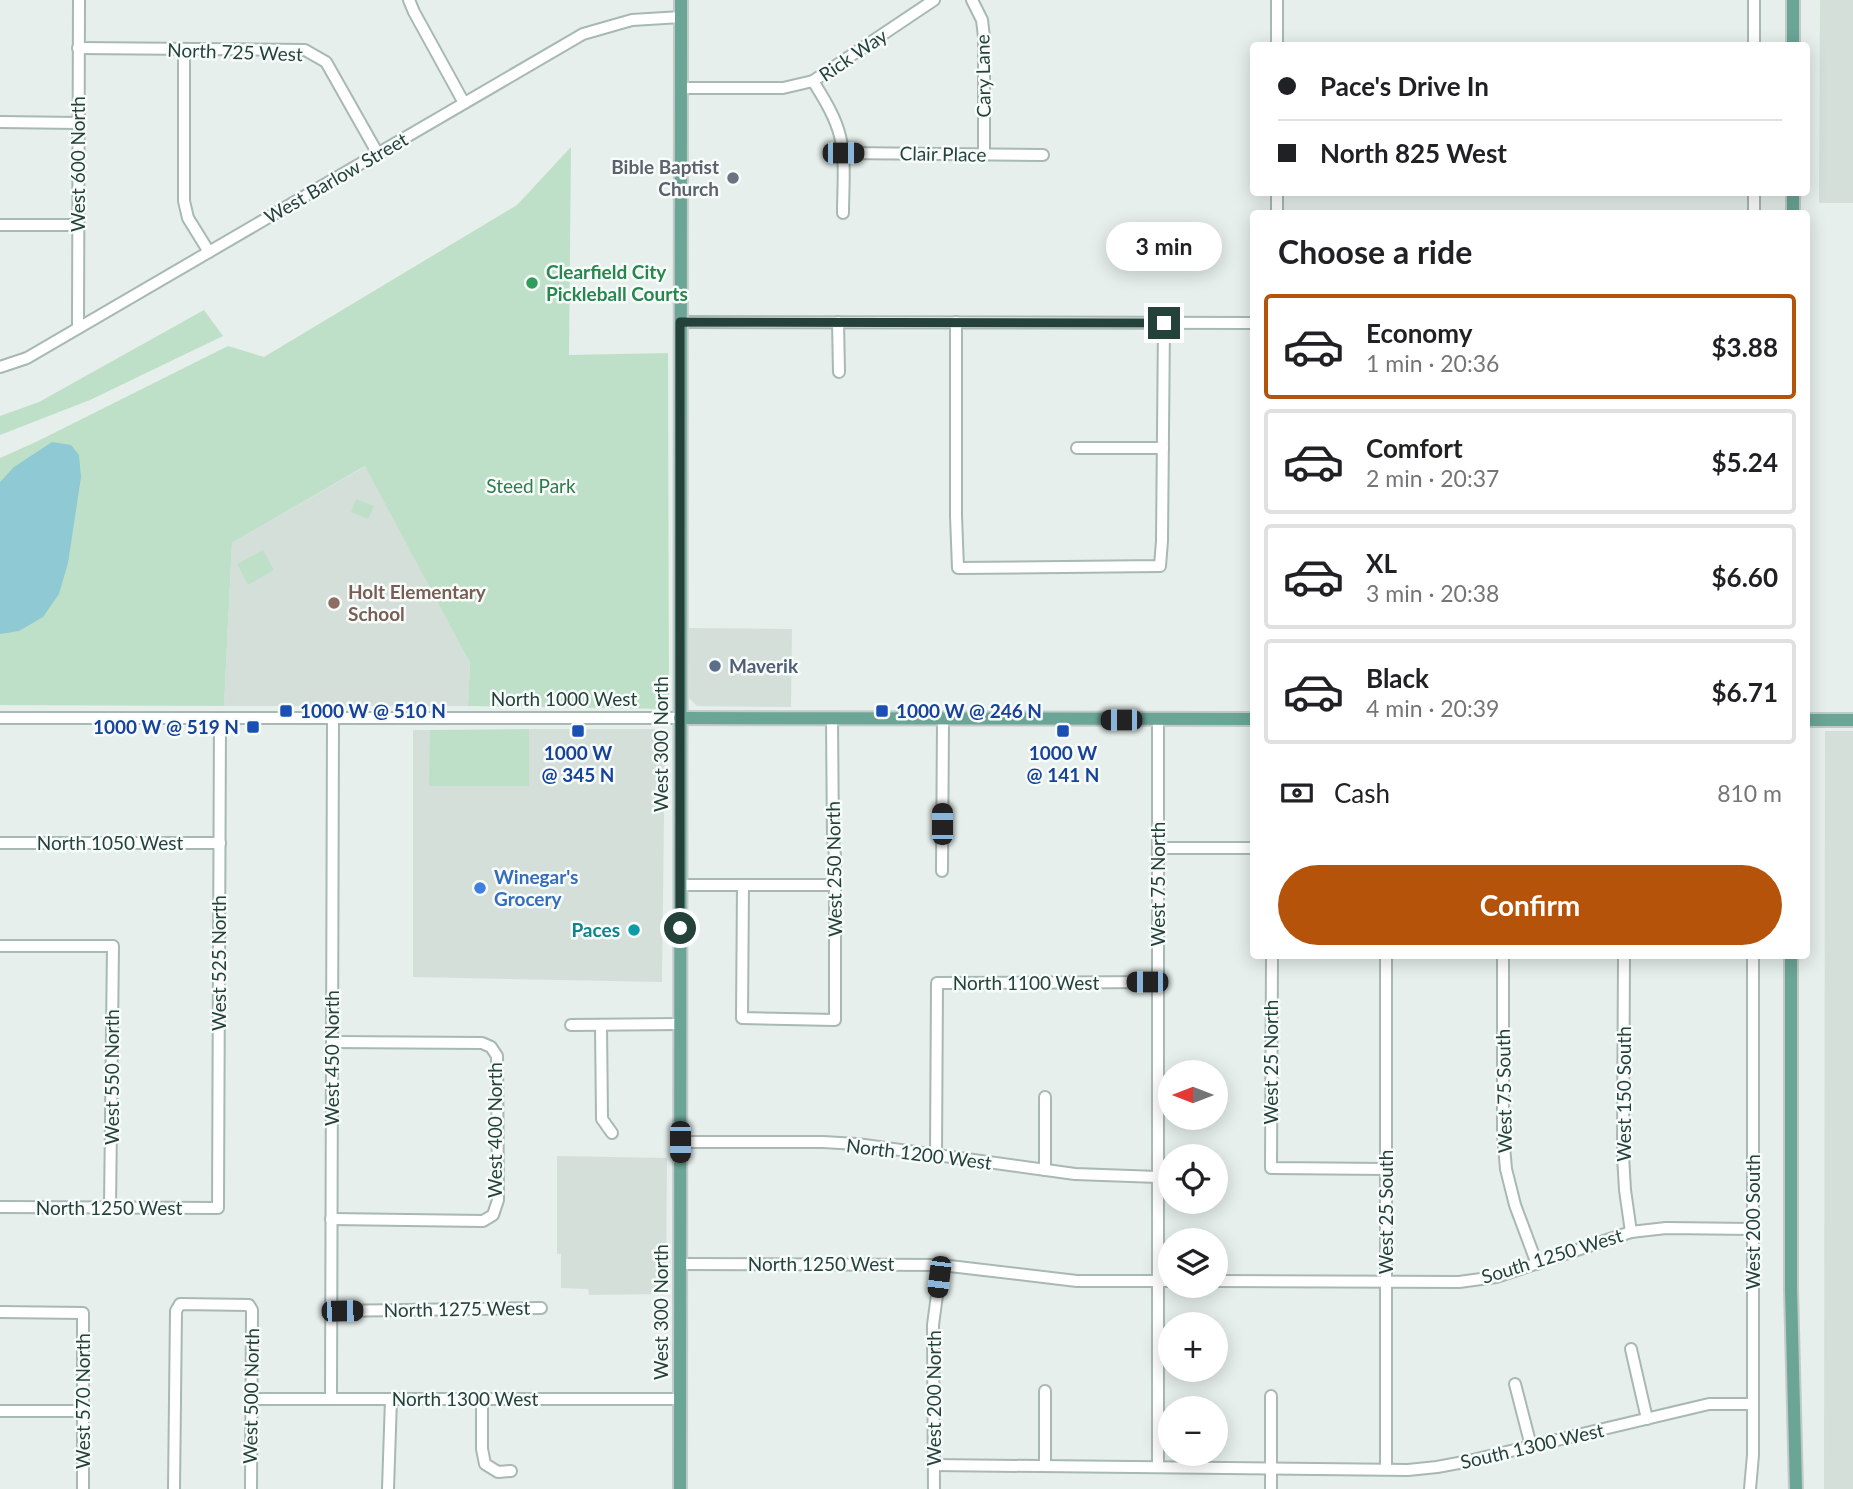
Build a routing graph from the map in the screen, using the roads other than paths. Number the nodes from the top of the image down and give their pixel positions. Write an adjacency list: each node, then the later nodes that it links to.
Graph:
1 (79, 0): 13 (street, West 600 North)
2 (409, 0): 17 (street)
3 (681, 0): 9 (main road, West 300 North)
4 (934, 0): 15 (street, Rick Way)
5 (972, 0): 22 (street, Cary Lane)
6 (1277, 0): 10 (street)
7 (1754, 0): 11 (street)
8 (1793, 0): 12 (main road)
9 (681, 17): 16 (main road, West 300 North); 17 (street, West Barlow Street)
10 (1277, 42)
11 (1754, 42)
12 (1793, 42)
13 (78, 48): 14 (street, North 725 West); 19 (street, West 600 North)
14 (184, 49): 21 (street, North 725 West); 27 (street)
15 (813, 81): 16 (street, Rick Way); 20 (street)
16 (680, 88): 28 (main road, West 300 North)
17 (464, 103): 21 (street, West Barlow Street)
18 (0, 122): 19 (street)
19 (78, 123): 26 (street, West 600 North)
20 (843, 153): 22 (street, Clair Place); 24 (street)
21 (377, 154): 27 (street, West Barlow Street)
22 (984, 154): 23 (street, Clair Place)
23 (1043, 155)
24 (843, 213)
25 (0, 225): 26 (street)
26 (78, 225): 33 (street, West 600 North)
27 (209, 252): 33 (street, West Barlow Street)
28 (680, 322): 29 (street); 41 (main road, West 300 North)
29 (838, 322): 30 (street); 35 (street)
30 (956, 323): 31 (street); 37 (street)
31 (1164, 323): 32 (street); 37 (street)
32 (1250, 323)
33 (78, 328): 34 (street, West Barlow Street)
34 (0, 367)
35 (839, 372)
36 (1077, 448): 37 (street)
37 (1163, 448)
38 (0, 718): 39 (street, North 1000 West)
39 (220, 718): 40 (street, North 1000 West); 49 (street, West 525 North)
40 (333, 718): 41 (street, North 1000 West); 67 (street, West 450 North)
41 (680, 718): 42 (main road, North 1000 West); 53 (main road, West 300 North)
42 (832, 719): 43 (main road, North 1000 West); 55 (street, West 250 North)
43 (943, 719): 45 (main road, North 1000 West); 52 (street)
44 (1250, 719): 45 (main road, North 1000 West)
45 (1158, 720): 50 (street, West 75 North)
46 (1810, 720): 47 (main road)
47 (1853, 720)
48 (0, 843): 49 (street, North 1050 West)
49 (220, 843): 78 (street, West 525 North)
50 (1158, 848): 51 (street); 63 (street, West 75 North)
51 (1250, 848)
52 (942, 871)
53 (680, 885): 54 (street); 64 (main road, West 300 North)
54 (743, 885): 55 (street); 55 (street, West 250 North)
55 (835, 885)
56 (0, 946): 77 (street, West 550 North)
57 (1272, 959): 73 (street, West 25 North)
58 (1386, 959): 73 (street, West 25 South)
59 (1503, 959): 83 (street, West 75 South)
60 (1624, 959): 81 (street, West 150 South)
61 (1753, 959): 80 (street, West 200 South)
62 (1790, 959): 120 (main road)
63 (1158, 982): 71 (street, West 75 North); 72 (street, North 1100 West)
64 (680, 1024): 65 (street); 70 (main road, West 300 North)
65 (601, 1025): 66 (street); 69 (street)
66 (571, 1026)
67 (332, 1041): 79 (street, West 450 North); 79 (street, West 400 North)
68 (1045, 1097): 74 (street)
69 (612, 1133)
70 (680, 1142): 72 (street, North 1200 West); 82 (main road, West 300 North)
71 (1158, 1144)
72 (936, 1155): 74 (street, North 1200 West)
73 (1386, 1169): 87 (street, West 25 South)
74 (1045, 1170): 75 (street, North 1200 West)
75 (1158, 1177)
76 (0, 1207): 77 (street, North 1250 West)
77 (110, 1208): 78 (street, North 1250 West)
78 (218, 1208)
79 (331, 1219): 90 (street, West 450 North)
80 (1753, 1229): 81 (street, South 1250 West); 101 (street, West 200 South)
81 (1631, 1232): 83 (street, South 1250 West)
82 (680, 1264): 84 (street, North 1250 West); 100 (main road, West 300 North)
83 (1537, 1264): 87 (street, South 1250 West)
84 (940, 1265): 85 (street, North 1250 West); 106 (street, West 200 North)
85 (1158, 1281)
86 (1228, 1281): 87 (street, South 1250 West)
87 (1386, 1282): 110 (street, West 25 South)
88 (1158, 1298): 108 (street, West 75 North)
89 (541, 1308): 90 (street, North 1275 West)
90 (331, 1311): 98 (street, West 450 North)
91 (0, 1312): 103 (street, West 570 North)
92 (1631, 1349): 104 (street)
93 (1515, 1384): 105 (street)
94 (1045, 1391): 107 (street)
95 (1271, 1396): 109 (street)
96 (482, 1398): 99 (street, North 1300 West); 100 (street, North 1300 West); 111 (street)
97 (250, 1399): 98 (street, North 1300 West); 113 (street, West 500 North); 114 (street, West 500 North)
98 (331, 1399): 99 (street, North 1300 West)
99 (391, 1399): 115 (street)
100 (680, 1399): 116 (main road, West 300 North)
101 (1753, 1404): 104 (street, South 1300 West); 119 (street, West 200 South)
102 (0, 1411): 103 (street)
103 (83, 1411): 112 (street, West 570 North)
104 (1647, 1419): 105 (street, South 1300 West)
105 (1531, 1447): 110 (street, South 1300 West)
106 (933, 1465): 107 (street); 117 (street, West 200 North)
107 (1045, 1466): 108 (street)
108 (1158, 1467): 109 (street)
109 (1271, 1468): 110 (street, South 1300 West); 118 (street)
110 (1386, 1469)
111 (511, 1471)
112 (83, 1489)
113 (174, 1489)
114 (251, 1489)
115 (388, 1489)
116 (680, 1489)
117 (934, 1489)
118 (1271, 1489)
119 (1750, 1489)
120 (1797, 1489)

